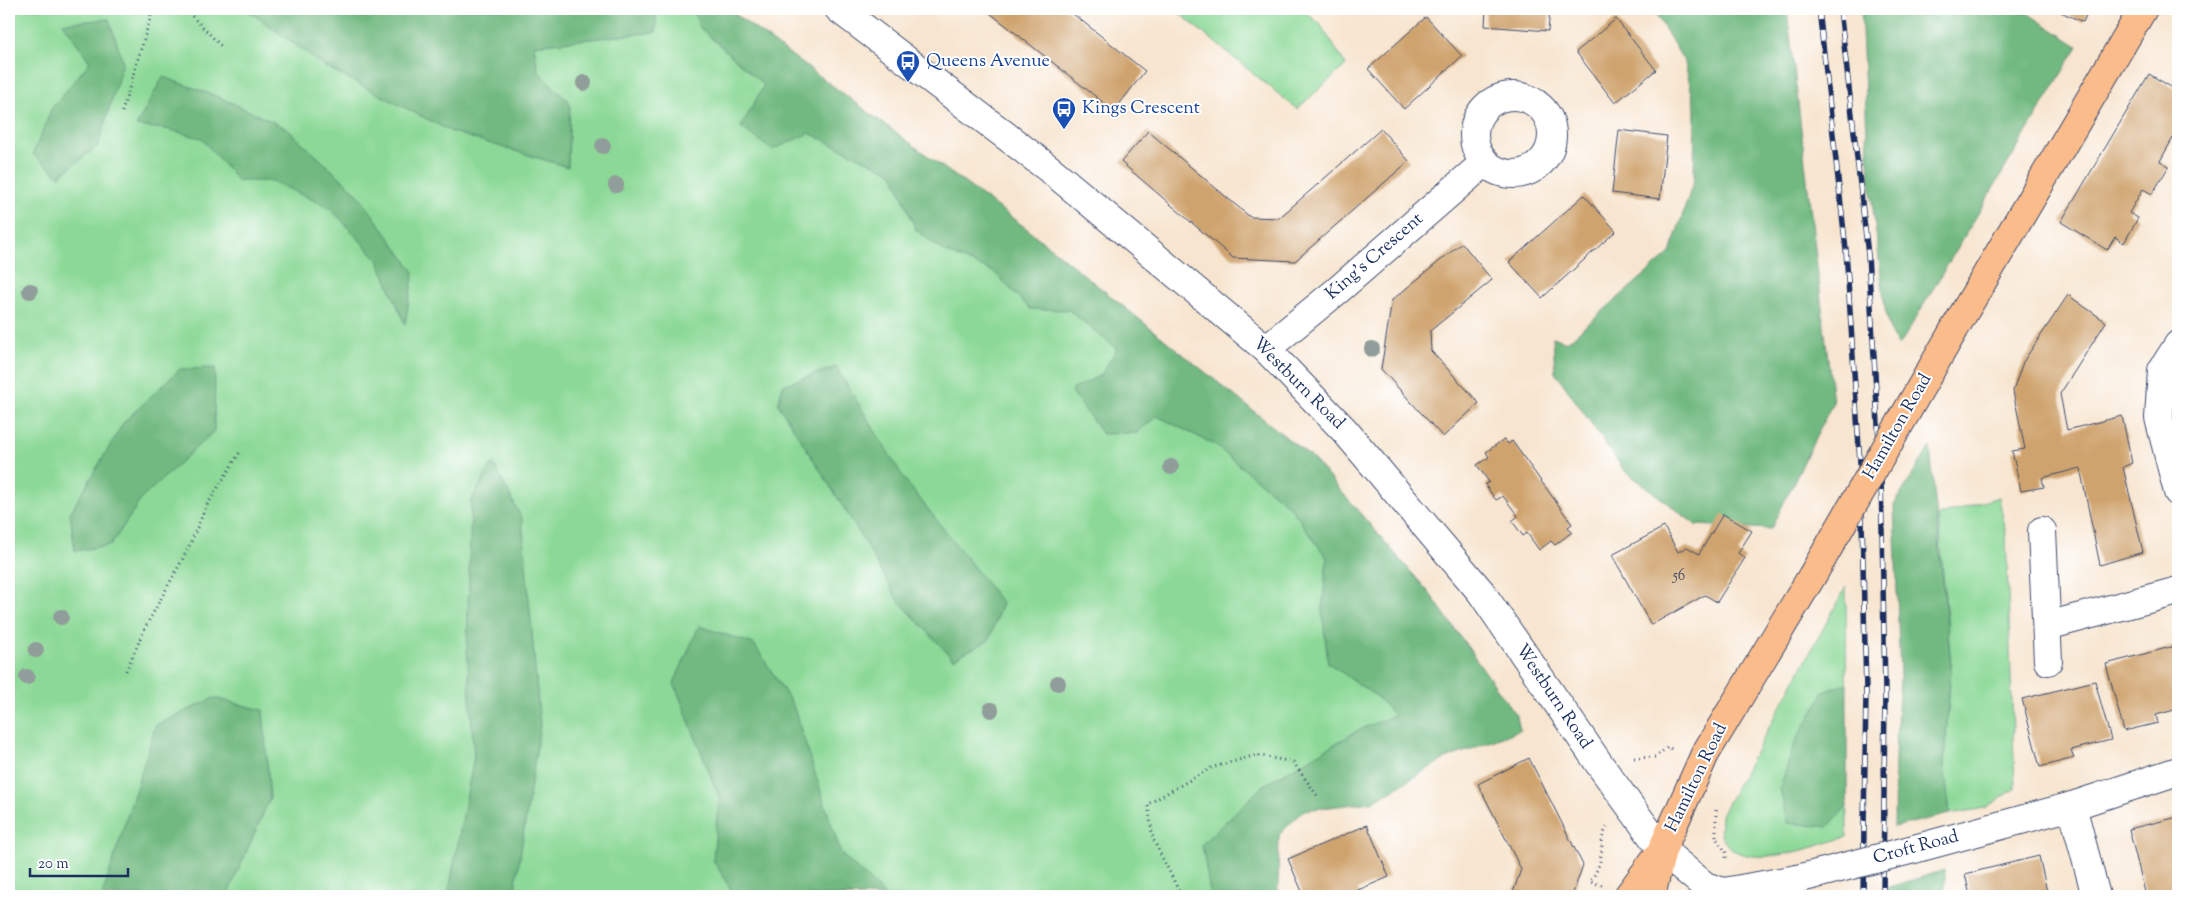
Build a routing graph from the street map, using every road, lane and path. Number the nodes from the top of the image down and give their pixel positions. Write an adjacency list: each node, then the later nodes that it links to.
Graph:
1 (153, 9): 6 (path)
2 (184, 9): 5 (path)
3 (839, 9): 9 (street, Westburn Road)
4 (2143, 9): 20 (main road, Hamilton Road, bridge)
5 (221, 46)
6 (122, 112)
7 (1484, 162): 9 (street, King's Crescent)
8 (2178, 345): 11 (street)
9 (1266, 349): 20 (street, Westburn Road)
10 (240, 452): 16 (path)
11 (2177, 483)
12 (2042, 531): 14 (street)
13 (2178, 591): 14 (street)
14 (2047, 626): 15 (street)
15 (2048, 661)
16 (126, 671)
17 (2178, 771): 19 (street, Croft Road)
18 (1319, 798): 21 (path)
19 (2072, 806): 20 (street, Croft Road, bridge); 24 (street)
20 (1662, 850): 22 (main road, Hamilton Road); 23 (main road, Hamilton Road)
21 (1181, 895)
22 (1628, 896)
23 (1651, 896)
24 (2096, 896)

